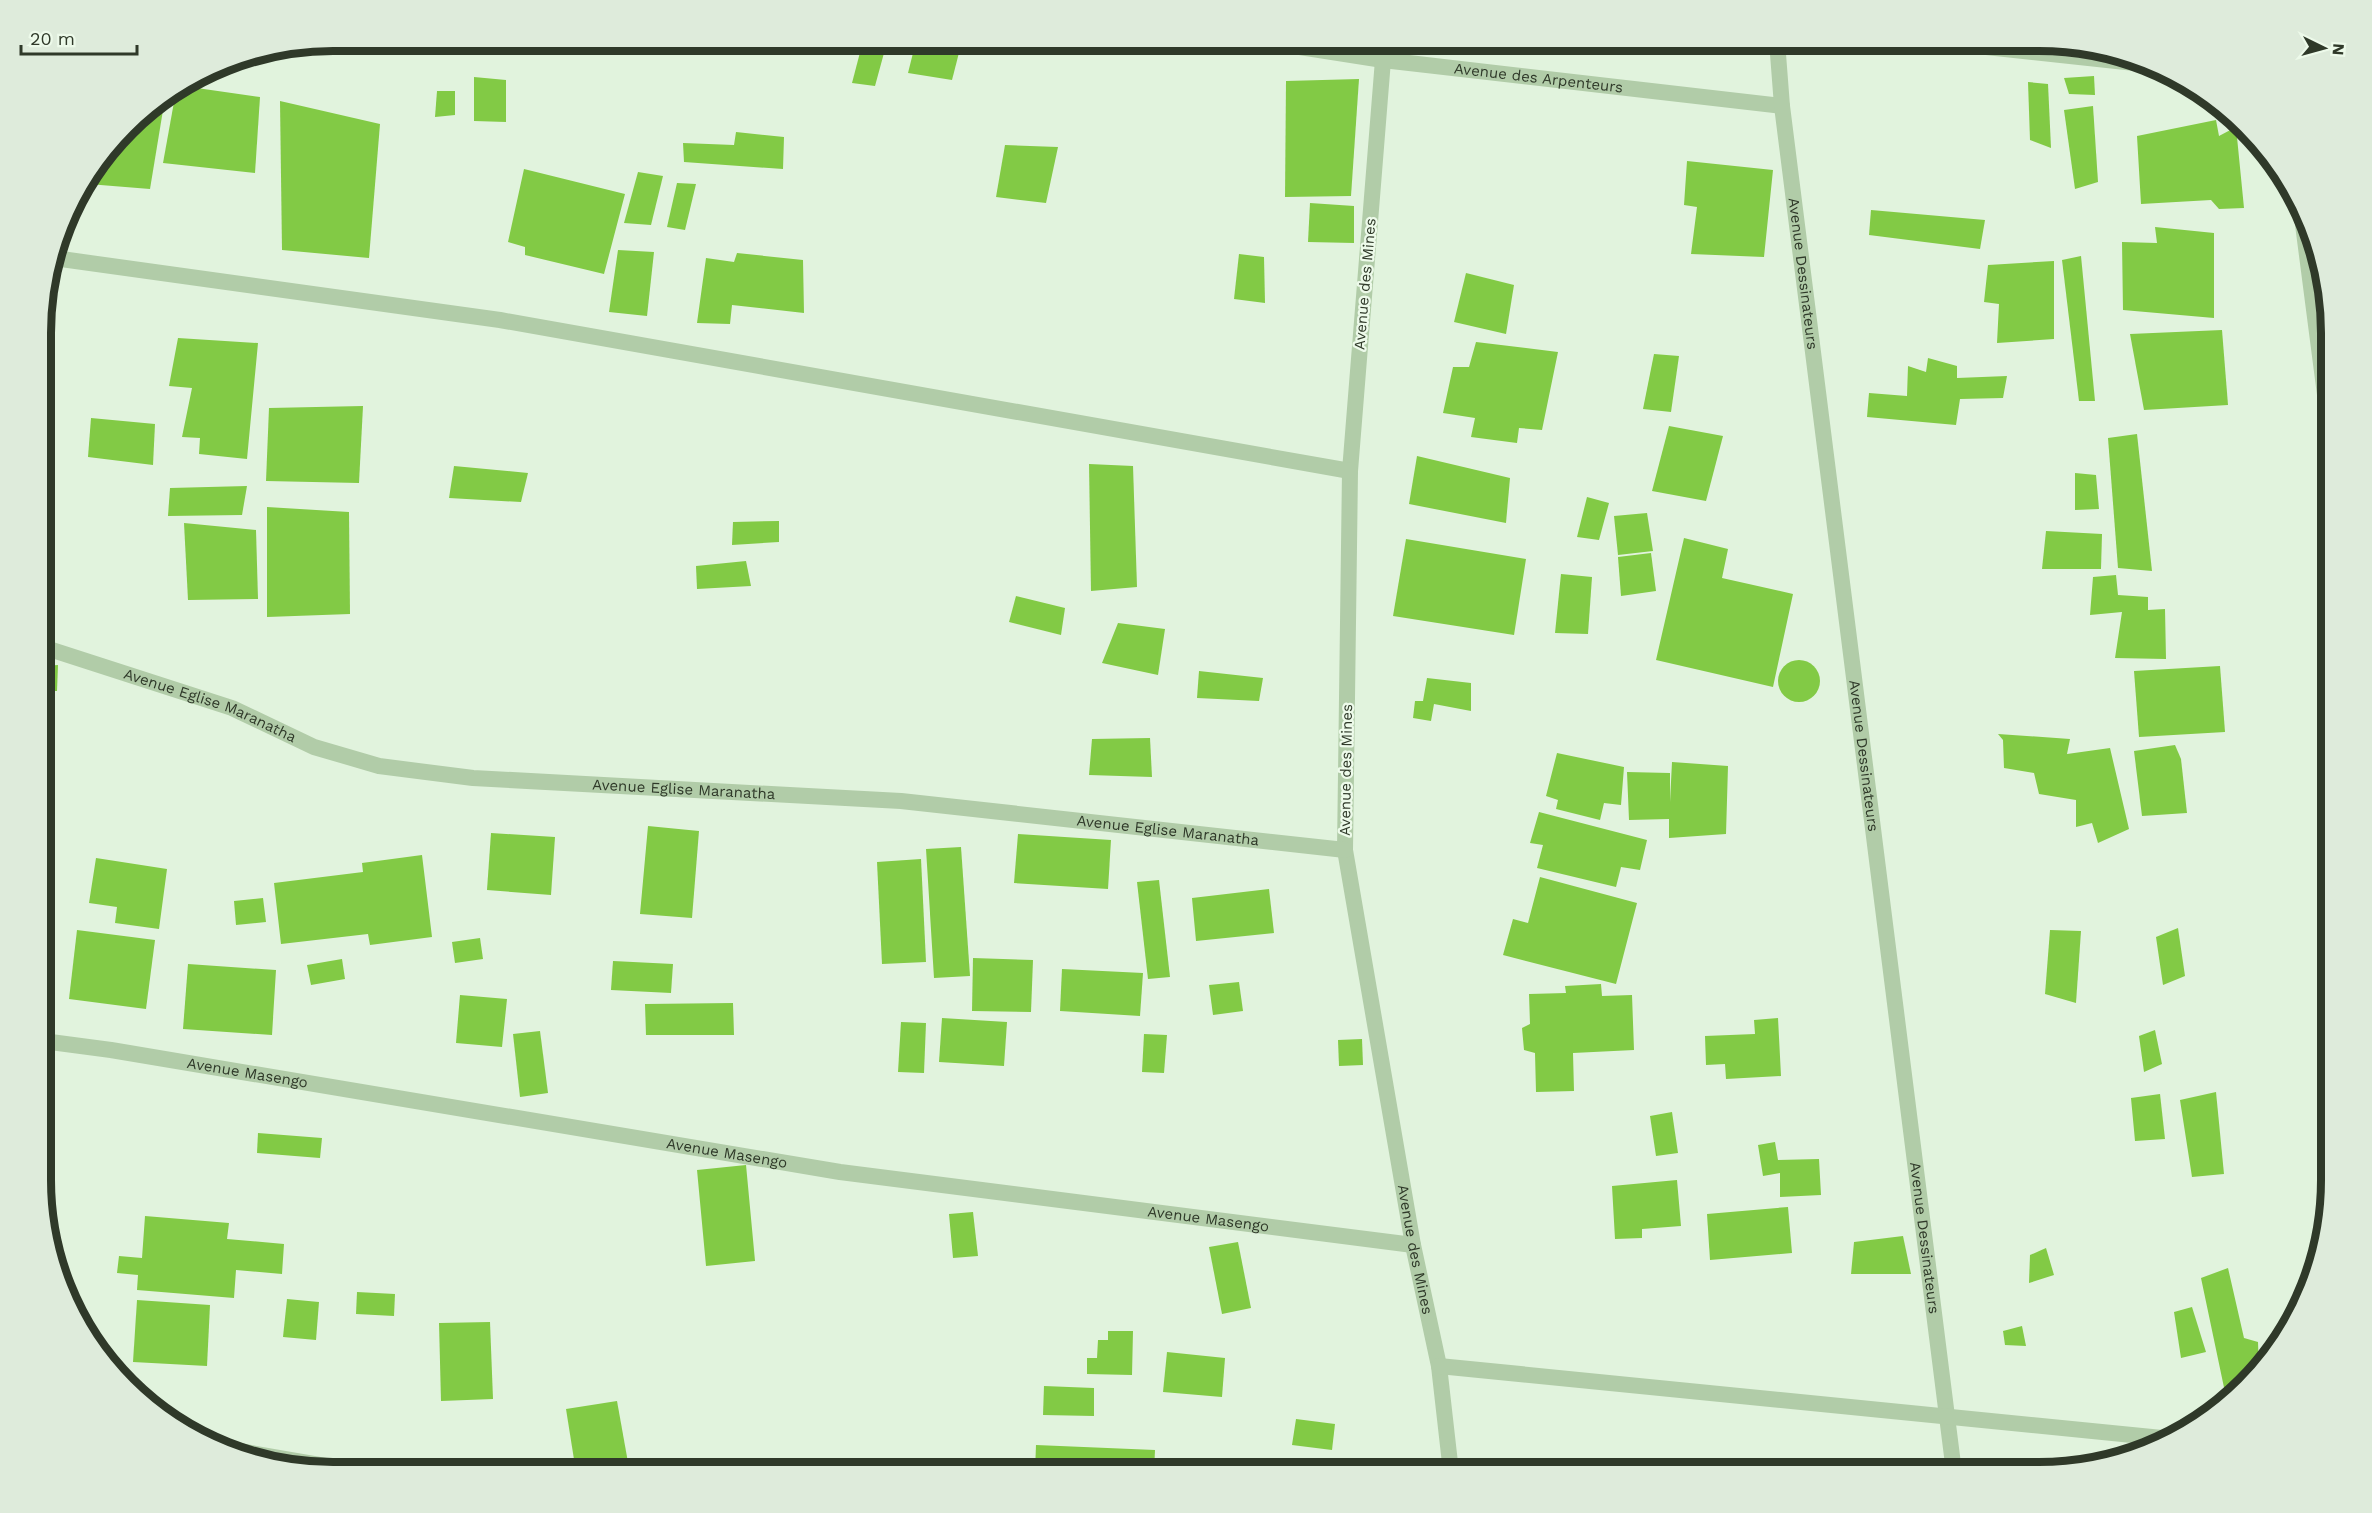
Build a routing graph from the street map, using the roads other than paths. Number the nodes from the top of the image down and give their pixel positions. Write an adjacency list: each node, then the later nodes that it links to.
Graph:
1 (1328, 51): 4 (street, Avenue des Arpenteurs)
2 (1778, 51): 6 (street, Avenue Dessinateurs)
3 (2029, 51): 5 (street)
4 (1383, 60): 6 (street, Avenue des Arpenteurs); 10 (street, Avenue des Mines)
5 (2108, 60)
6 (1782, 106): 16 (street, Avenue Dessinateurs)
7 (2305, 239): 9 (street)
8 (61, 259): 10 (street)
9 (2321, 364)
10 (1350, 471): 12 (street, Avenue des Mines)
11 (51, 650): 12 (street, Avenue Eglise Maranatha)
12 (1345, 850): 14 (street, Avenue des Mines)
13 (51, 1042): 14 (street, Avenue Masengo)
14 (1413, 1245): 15 (street, Avenue des Mines)
15 (1439, 1366): 16 (street); 18 (street, Avenue des Mines)
16 (1947, 1417): 17 (street); 19 (street, Avenue Dessinateurs)
17 (2155, 1437)
18 (1450, 1462)
19 (1953, 1462)

